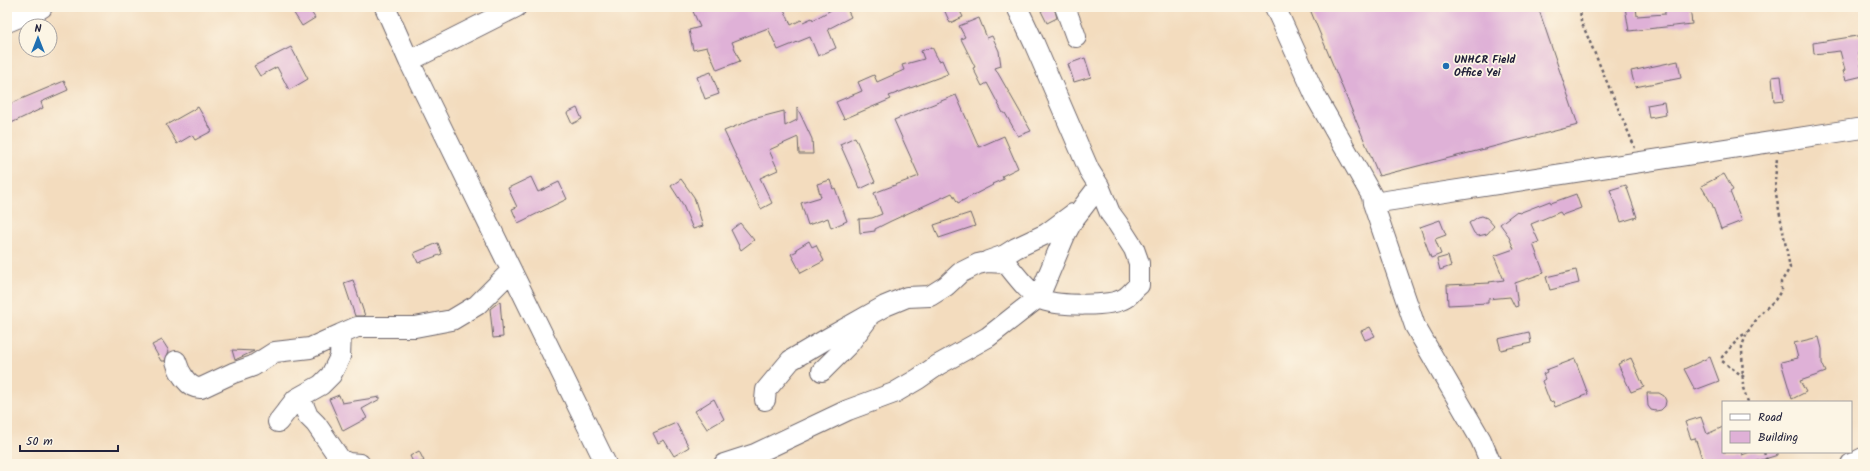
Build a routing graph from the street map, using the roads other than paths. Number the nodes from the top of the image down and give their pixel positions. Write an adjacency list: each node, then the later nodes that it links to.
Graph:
1 (41, 7): 7 (main road)
2 (385, 7): 9 (street)
3 (516, 7): 9 (street)
4 (1017, 7): 11 (street)
5 (1064, 7): 8 (street)
6 (1275, 7): 12 (street)
7 (7, 21)
8 (1076, 37)
9 (409, 62): 15 (street)
10 (1863, 128): 12 (street)
11 (1099, 186): 13 (street); 16 (street)
12 (1373, 203): 28 (street)
13 (1081, 209): 14 (street); 16 (street)
14 (987, 262): 16 (street); 17 (street)
15 (511, 271): 18 (street); 26 (street)
16 (1039, 297): 27 (street)
17 (870, 315): 20 (street); 22 (street)
18 (342, 334): 19 (street); 21 (street)
19 (176, 361)
20 (822, 371)
21 (300, 398): 23 (street); 25 (street)
22 (765, 400)
23 (278, 422)
24 (1863, 458): 29 (street)
25 (360, 464)
26 (606, 464)
27 (724, 464)
28 (1491, 464)
29 (1851, 464)

